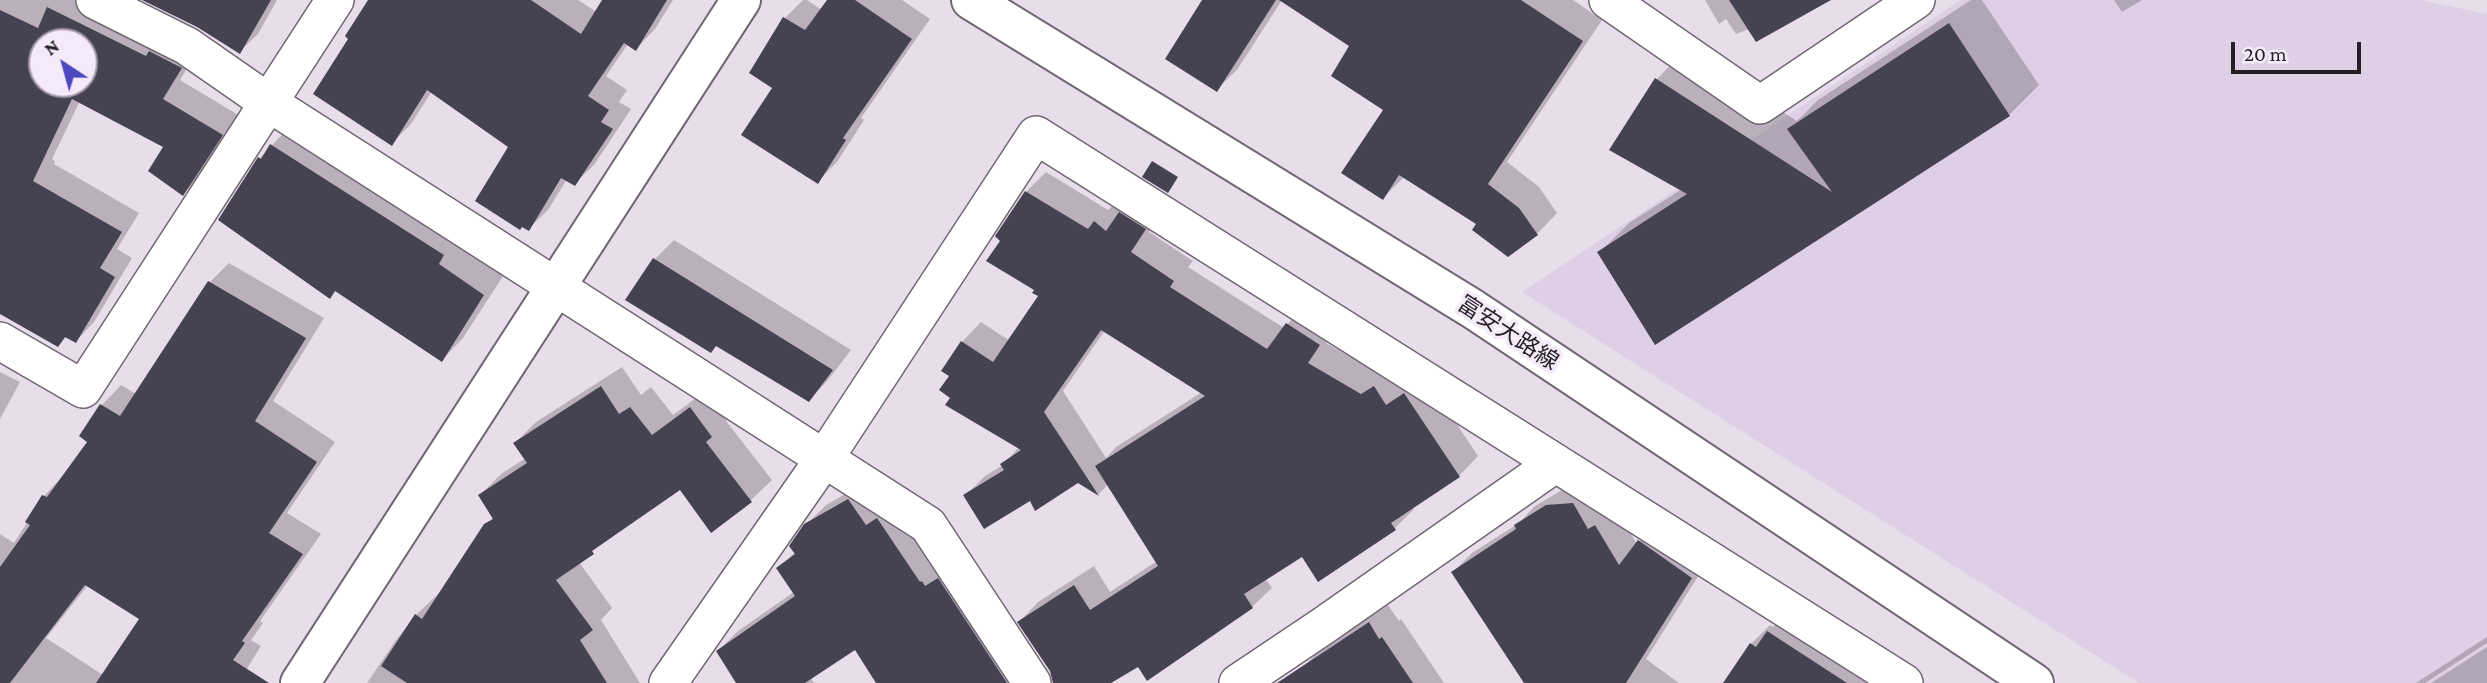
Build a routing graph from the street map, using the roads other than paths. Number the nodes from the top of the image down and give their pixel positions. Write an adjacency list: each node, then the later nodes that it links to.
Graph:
1 (95, 0): 7 (street)
2 (335, 0): 7 (street)
3 (741, 0): 8 (street)
4 (971, 0): 17 (street, 富安大路線)
5 (1608, 0): 6 (street)
6 (1916, 0)
7 (269, 103): 8 (street); 9 (street)
8 (556, 286): 10 (street); 12 (street)
9 (0, 341)
10 (824, 458): 11 (street); 13 (street); 14 (street)
11 (1556, 463): 15 (street); 16 (street)
12 (300, 683)
13 (668, 683)
14 (1032, 683)
15 (1238, 683)
16 (1904, 683)
17 (2034, 683)

